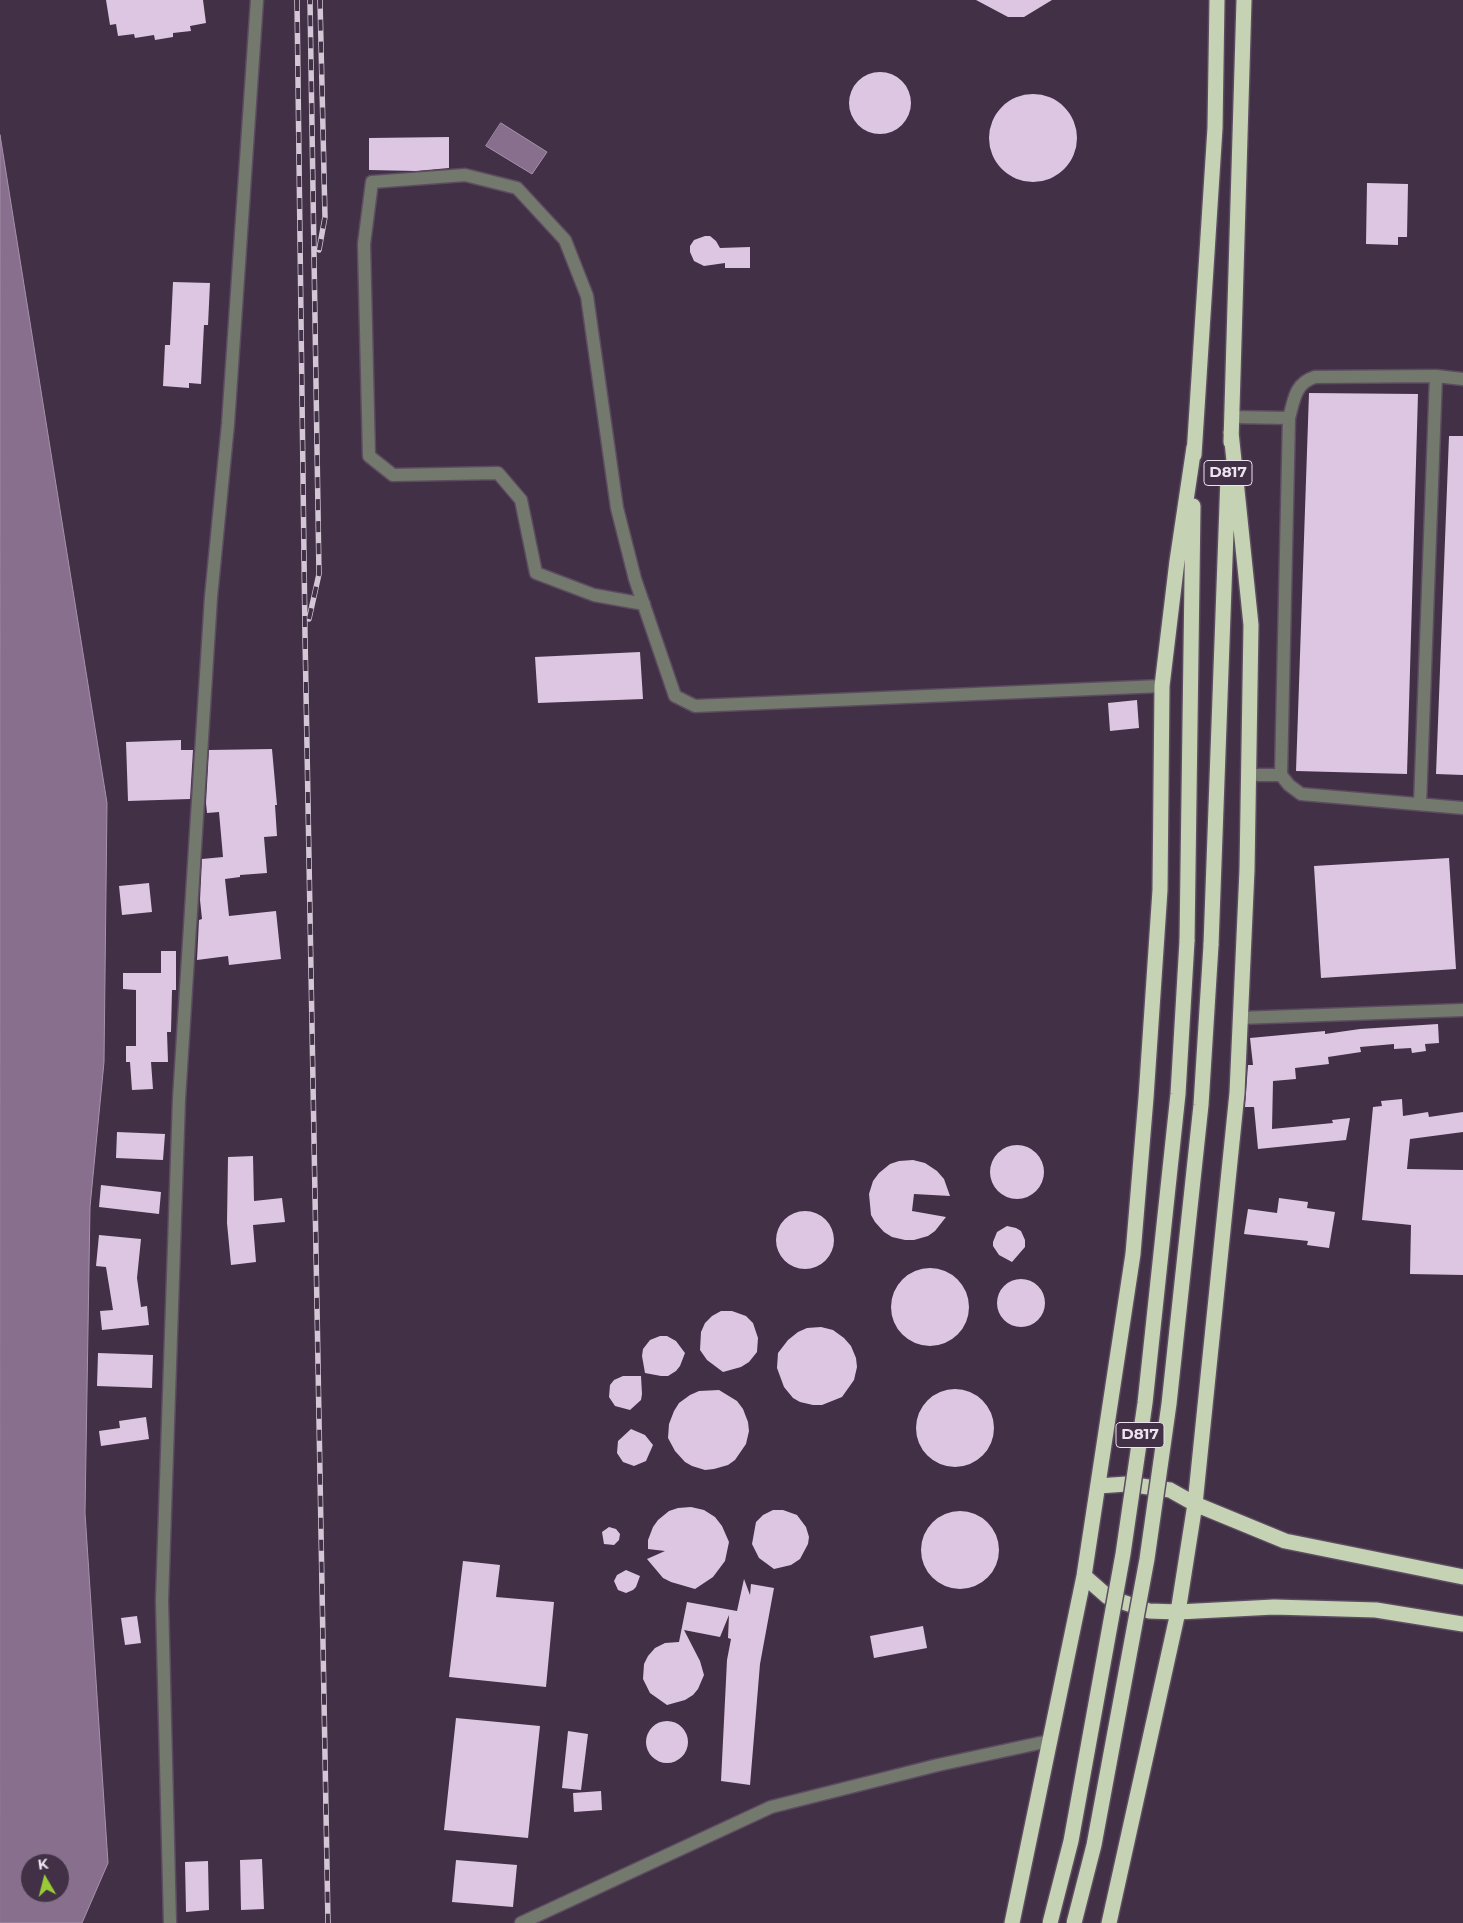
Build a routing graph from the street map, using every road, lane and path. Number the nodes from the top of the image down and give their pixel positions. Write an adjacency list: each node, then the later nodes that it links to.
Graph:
1 (256, 0): 24 (street)
2 (1218, 0): 8 (highway, D817)
3 (1244, 0): 7 (highway, D817)
4 (1436, 376): 5 (street); 6 (street); 13 (street)
5 (1463, 378)
6 (1289, 418): 7 (street); 12 (street)
7 (1232, 424): 11 (highway); 28 (highway, D817, bridge)
8 (1194, 447): 10 (highway); 27 (highway, D817, bridge)
9 (644, 604): 9 (street); 10 (street)
10 (1162, 686): 17 (highway)
11 (1248, 775): 12 (street); 16 (highway)
12 (1281, 775): 13 (street)
13 (1420, 804): 14 (street)
14 (1463, 808)
15 (1463, 1010): 16 (street)
16 (1239, 1018): 18 (highway)
17 (1098, 1486): 18 (highway); 19 (highway)
18 (1195, 1504): 20 (highway); 21 (highway)
19 (1084, 1576): 21 (highway); 23 (highway)
20 (1463, 1577)
21 (1178, 1612): 22 (highway); 29 (highway)
22 (1463, 1624)
23 (1049, 1741): 25 (street); 26 (highway)
24 (170, 1923)
25 (521, 1923)
26 (1012, 1923)
27 (1050, 1923)
28 (1074, 1923)
29 (1109, 1923)

